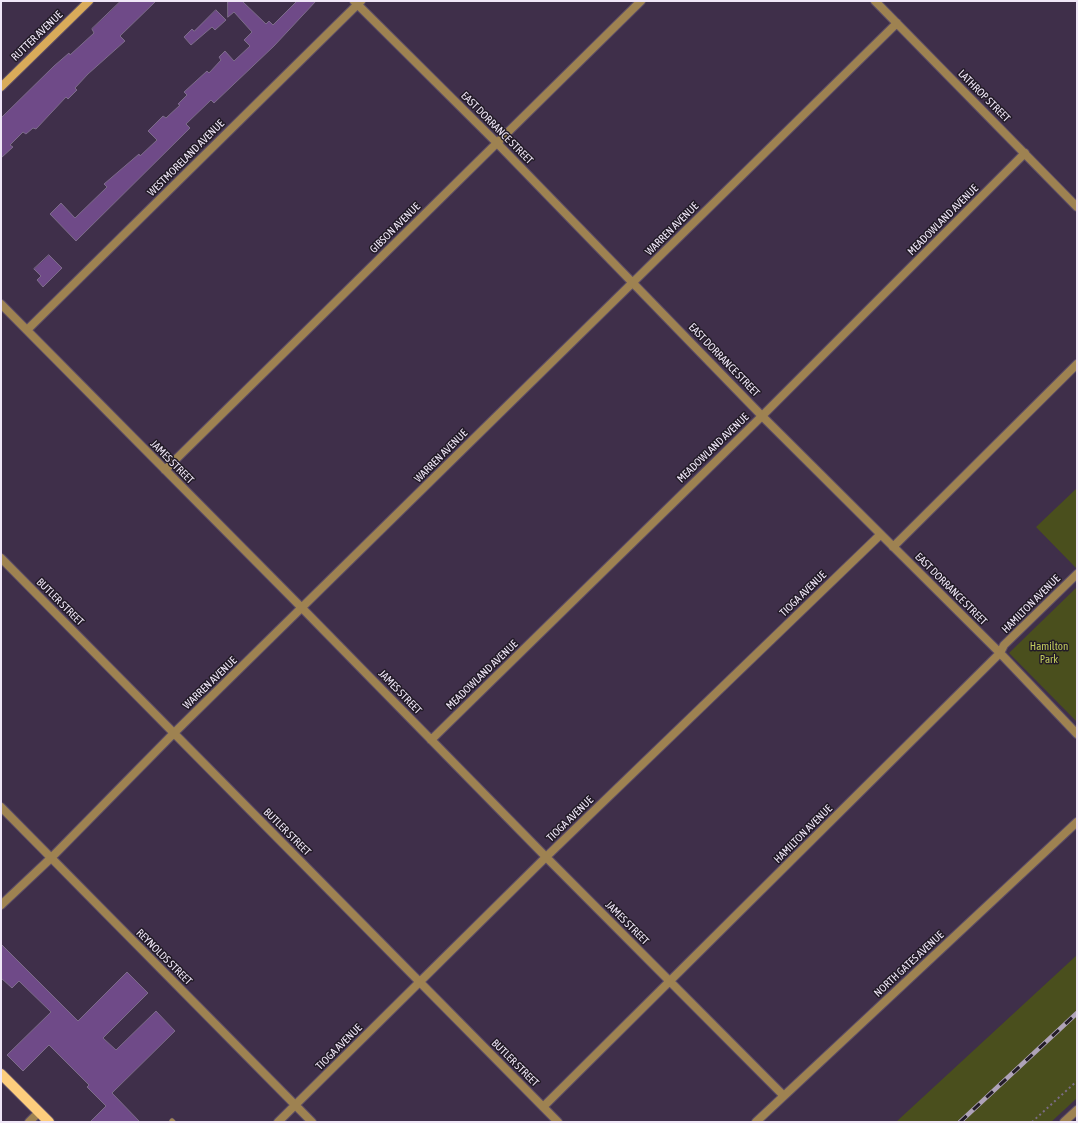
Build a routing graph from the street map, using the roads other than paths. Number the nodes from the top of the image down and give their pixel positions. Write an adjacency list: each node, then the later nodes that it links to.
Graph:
1 (89, 1): 6 (main road, RUTTER AVENUE)
2 (641, 1): 7 (street, GIBSON AVENUE)
3 (875, 1): 5 (street, LATHROP STREET)
4 (357, 2): 7 (street, EAST DORRANCE STREET); 12 (street, WESTMORELAND AVENUE)
5 (897, 23): 8 (street, LATHROP STREET); 10 (street, WARREN AVENUE)
6 (1, 87)
7 (497, 143): 10 (street, EAST DORRANCE STREET); 15 (street, GIBSON AVENUE)
8 (1025, 153): 9 (street, LATHROP STREET); 14 (street, MEADOWLAND AVENUE)
9 (1077, 207)
10 (634, 282): 14 (street, EAST DORRANCE STREET); 20 (street, WARREN AVENUE)
11 (1, 304): 12 (street, JAMES STREET)
12 (27, 330): 15 (street, JAMES STREET)
13 (1077, 364): 17 (street)
14 (762, 416): 16 (street, EAST DORRANCE STREET); 24 (street, MEADOWLAND AVENUE)
15 (165, 470): 20 (street, JAMES STREET)
16 (880, 535): 17 (street, EAST DORRANCE STREET); 28 (street, TIOGA AVENUE)
17 (893, 547): 21 (street, EAST DORRANCE STREET)
18 (1, 558): 22 (street, BUTLER STREET)
19 (1077, 574): 21 (street, HAMILTON AVENUE)
20 (302, 608): 22 (street, WARREN AVENUE); 24 (street, JAMES STREET)
21 (1000, 653): 23 (street, EAST DORRANCE STREET); 30 (street, HAMILTON AVENUE)
22 (174, 733): 27 (street, WARREN AVENUE); 31 (street, BUTLER STREET)
23 (1077, 734)
24 (431, 740): 28 (street, JAMES STREET)
25 (1, 807): 27 (street, REYNOLDS STREET)
26 (1077, 822): 33 (street, NORTH GATES AVENUE)
27 (51, 858): 29 (street, WARREN AVENUE); 34 (street, REYNOLDS STREET)
28 (546, 858): 30 (street, JAMES STREET); 31 (street, TIOGA AVENUE)
29 (1, 905)
30 (670, 981): 33 (street, JAMES STREET); 35 (street, HAMILTON AVENUE)
31 (420, 982): 34 (street, TIOGA AVENUE); 35 (street, BUTLER STREET)
32 (1, 1074): 37 (main road)
33 (783, 1096): 43 (street, NORTH GATES AVENUE)
34 (296, 1105): 40 (street, TIOGA AVENUE); 41 (street, REYNOLDS STREET)
35 (543, 1107): 42 (street, BUTLER STREET)
36 (1077, 1110): 44 (street)
37 (39, 1112): 38 (street); 39 (main road)
38 (29, 1122)
39 (49, 1122)
40 (278, 1122)
41 (312, 1122)
42 (558, 1122)
43 (756, 1122)
44 (1064, 1122)

